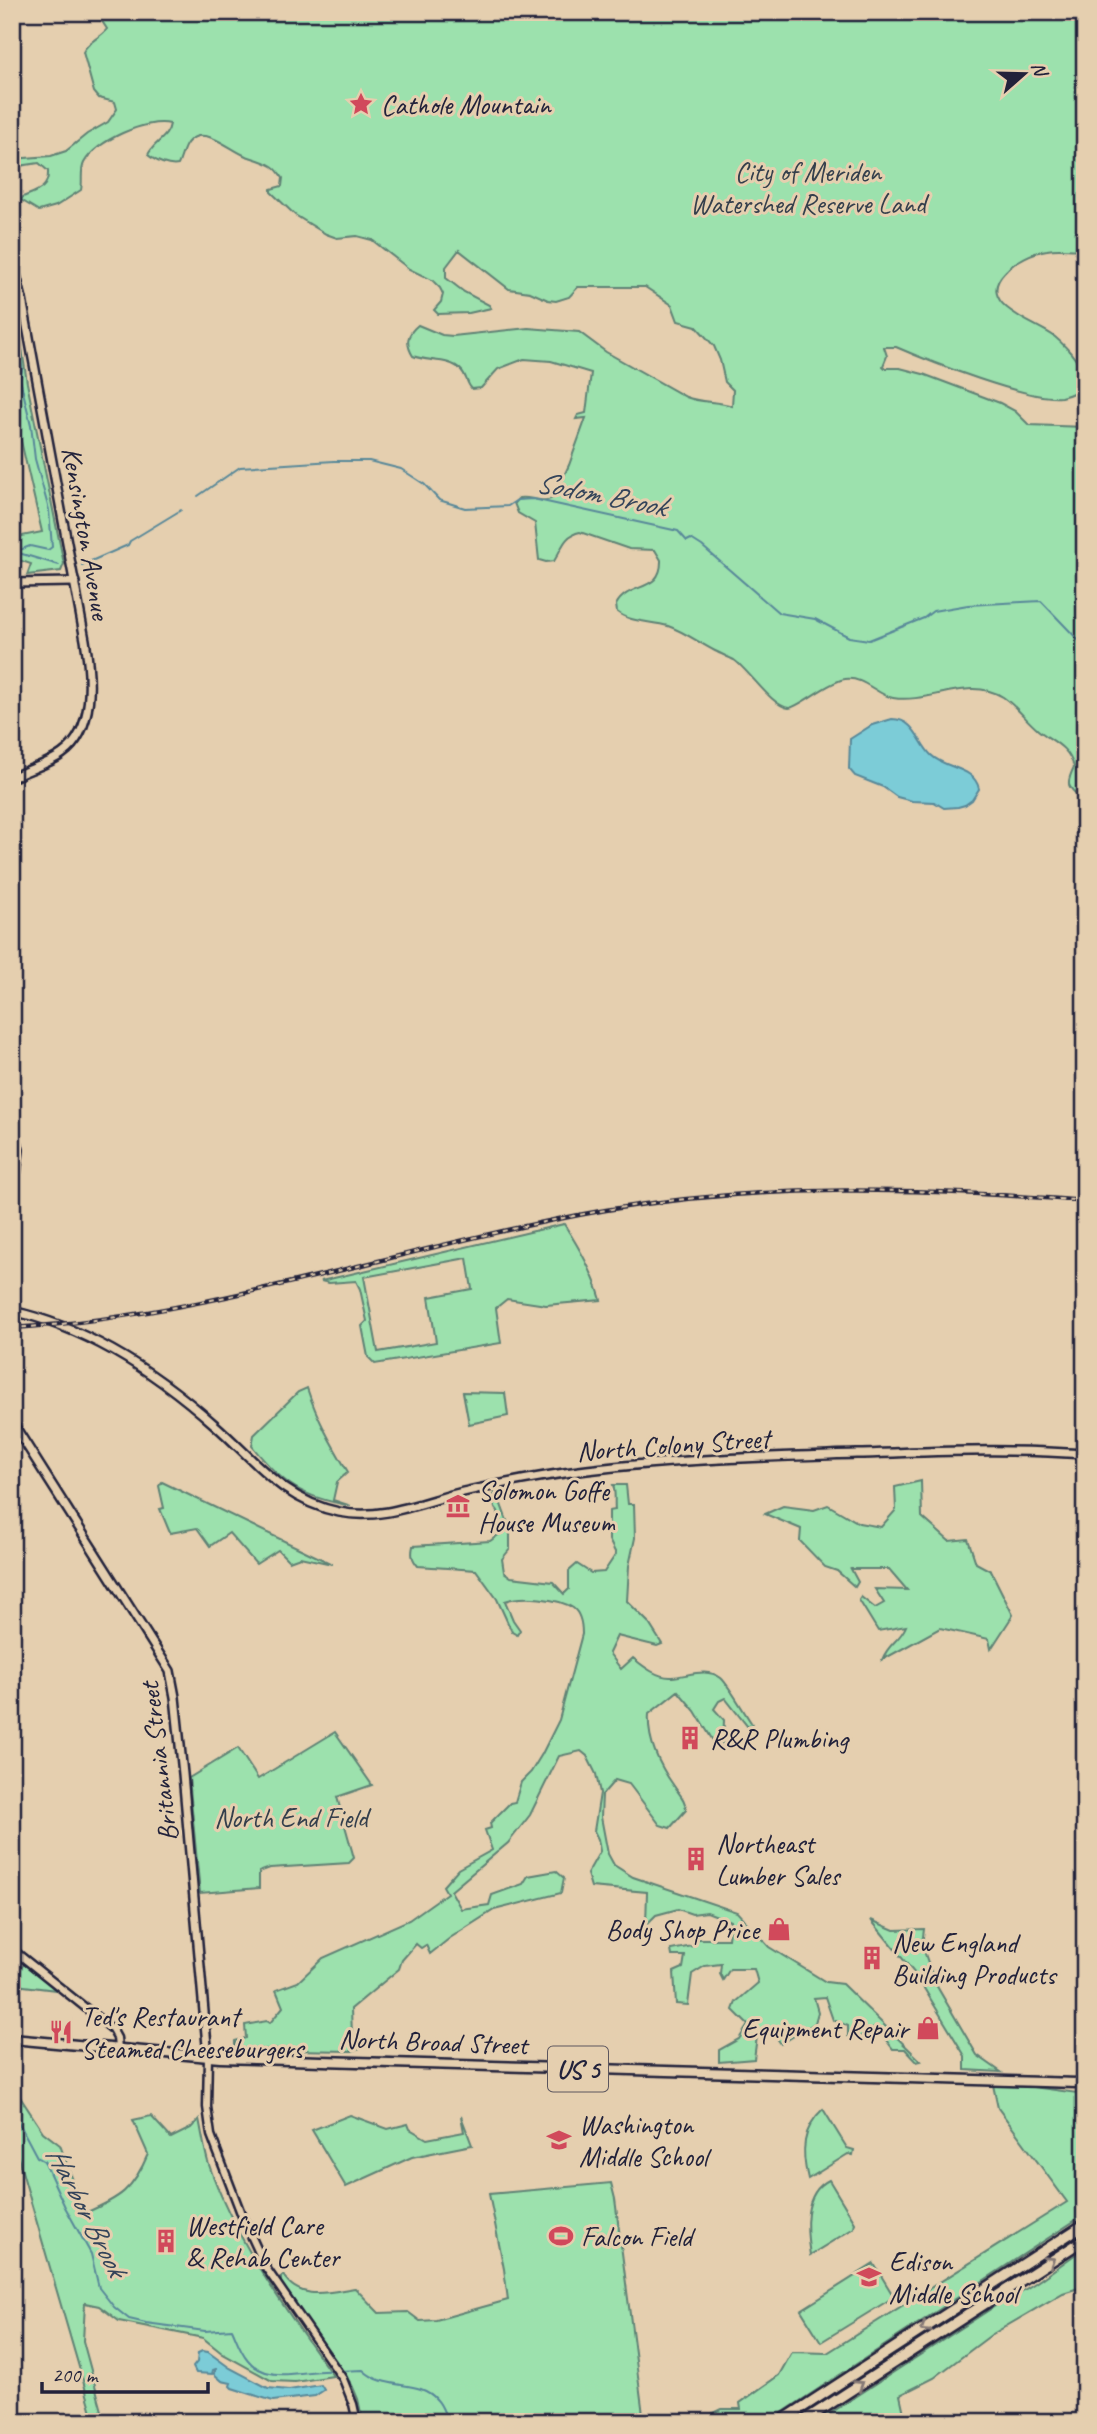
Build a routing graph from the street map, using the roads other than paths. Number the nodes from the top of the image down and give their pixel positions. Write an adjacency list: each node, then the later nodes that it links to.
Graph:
1 (12, 259): 2 (main road, Kensington Avenue)
2 (75, 582): 3 (main road); 4 (main road, Kensington Avenue)
3 (12, 583)
4 (12, 778)
5 (12, 1121): 6 (main road)
6 (12, 1206)
7 (12, 1311): 9 (main road, North Colony Street)
8 (12, 1422): 13 (main road, Britannia Street)
9 (1085, 1454)
10 (12, 1949): 12 (street)
11 (12, 2039): 12 (main road, US 5)
12 (118, 2049): 13 (main road, US 5)
13 (208, 2057): 14 (main road, North Broad Street / US 5); 17 (street)
14 (1082, 2083)
15 (1085, 2224): 18 (highway, one-way to 18)
16 (1085, 2239): 19 (highway, one-way to 16)
17 (357, 2422)
18 (780, 2422)
19 (802, 2422)

